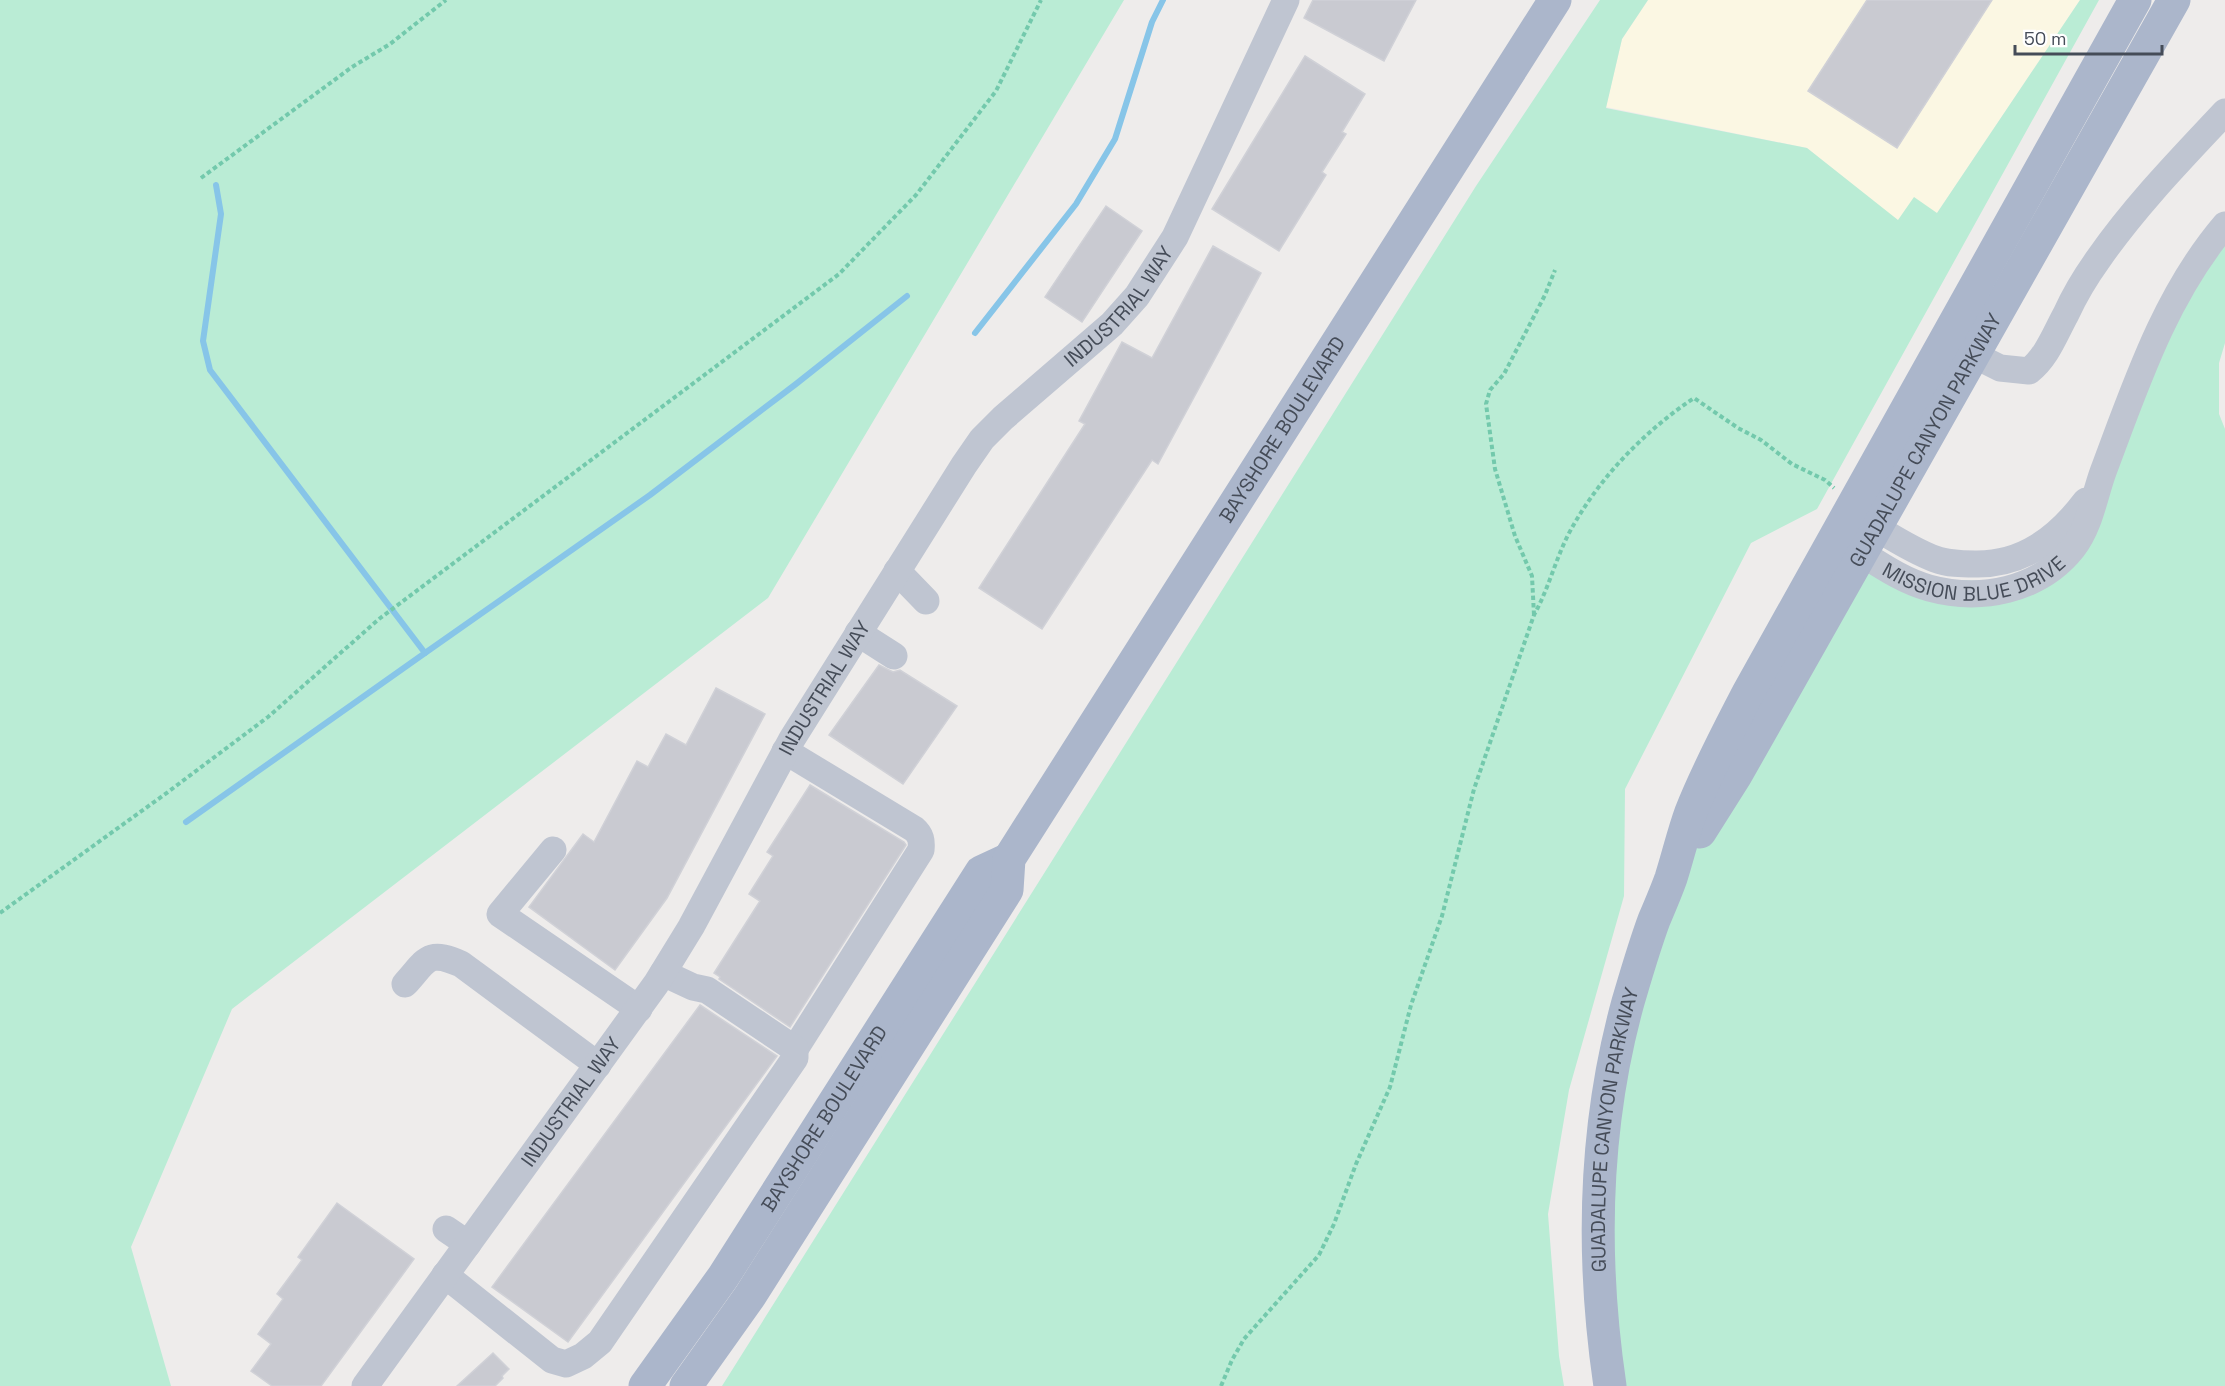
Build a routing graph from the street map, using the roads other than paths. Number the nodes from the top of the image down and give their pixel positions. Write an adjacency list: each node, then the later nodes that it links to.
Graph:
1 (1286, 0): 9 (street, INDUSTRIAL WAY)
2 (1555, 0): 16 (main road, BAYSHORE BOULEVARD)
3 (2135, 0): 8 (main road, GUADALUPE CANYON PARKWAY)
4 (2174, 0): 7 (main road, GUADALUPE CANYON PARKWAY)
5 (2225, 112): 7 (street)
6 (2225, 225): 8 (street, MISSION BLUE DRIVE)
7 (1974, 355): 8 (main road, GUADALUPE CANYON PARKWAY)
8 (1855, 532): 28 (main road, GUADALUPE CANYON PARKWAY)
9 (897, 571): 10 (street); 11 (street, INDUSTRIAL WAY)
10 (926, 601)
11 (858, 633): 12 (street); 13 (street, INDUSTRIAL WAY)
12 (894, 656)
13 (788, 745): 14 (street); 17 (street, INDUSTRIAL WAY); 20 (street)
14 (820, 756)
15 (553, 850): 19 (street)
16 (1009, 859): 26 (main road, BAYSHORE BOULEVARD); 27 (main road, BAYSHORE BOULEVARD)
17 (663, 973): 19 (street, INDUSTRIAL WAY); 20 (street)
18 (405, 984): 21 (street)
19 (639, 1009): 21 (street, INDUSTRIAL WAY)
20 (795, 1049): 24 (street)
21 (598, 1065): 23 (street, INDUSTRIAL WAY)
22 (446, 1229): 23 (street)
23 (468, 1244): 24 (street, INDUSTRIAL WAY)
24 (445, 1275): 25 (street, INDUSTRIAL WAY)
25 (373, 1383)
26 (645, 1386)
27 (686, 1386)
28 (1610, 1386)

